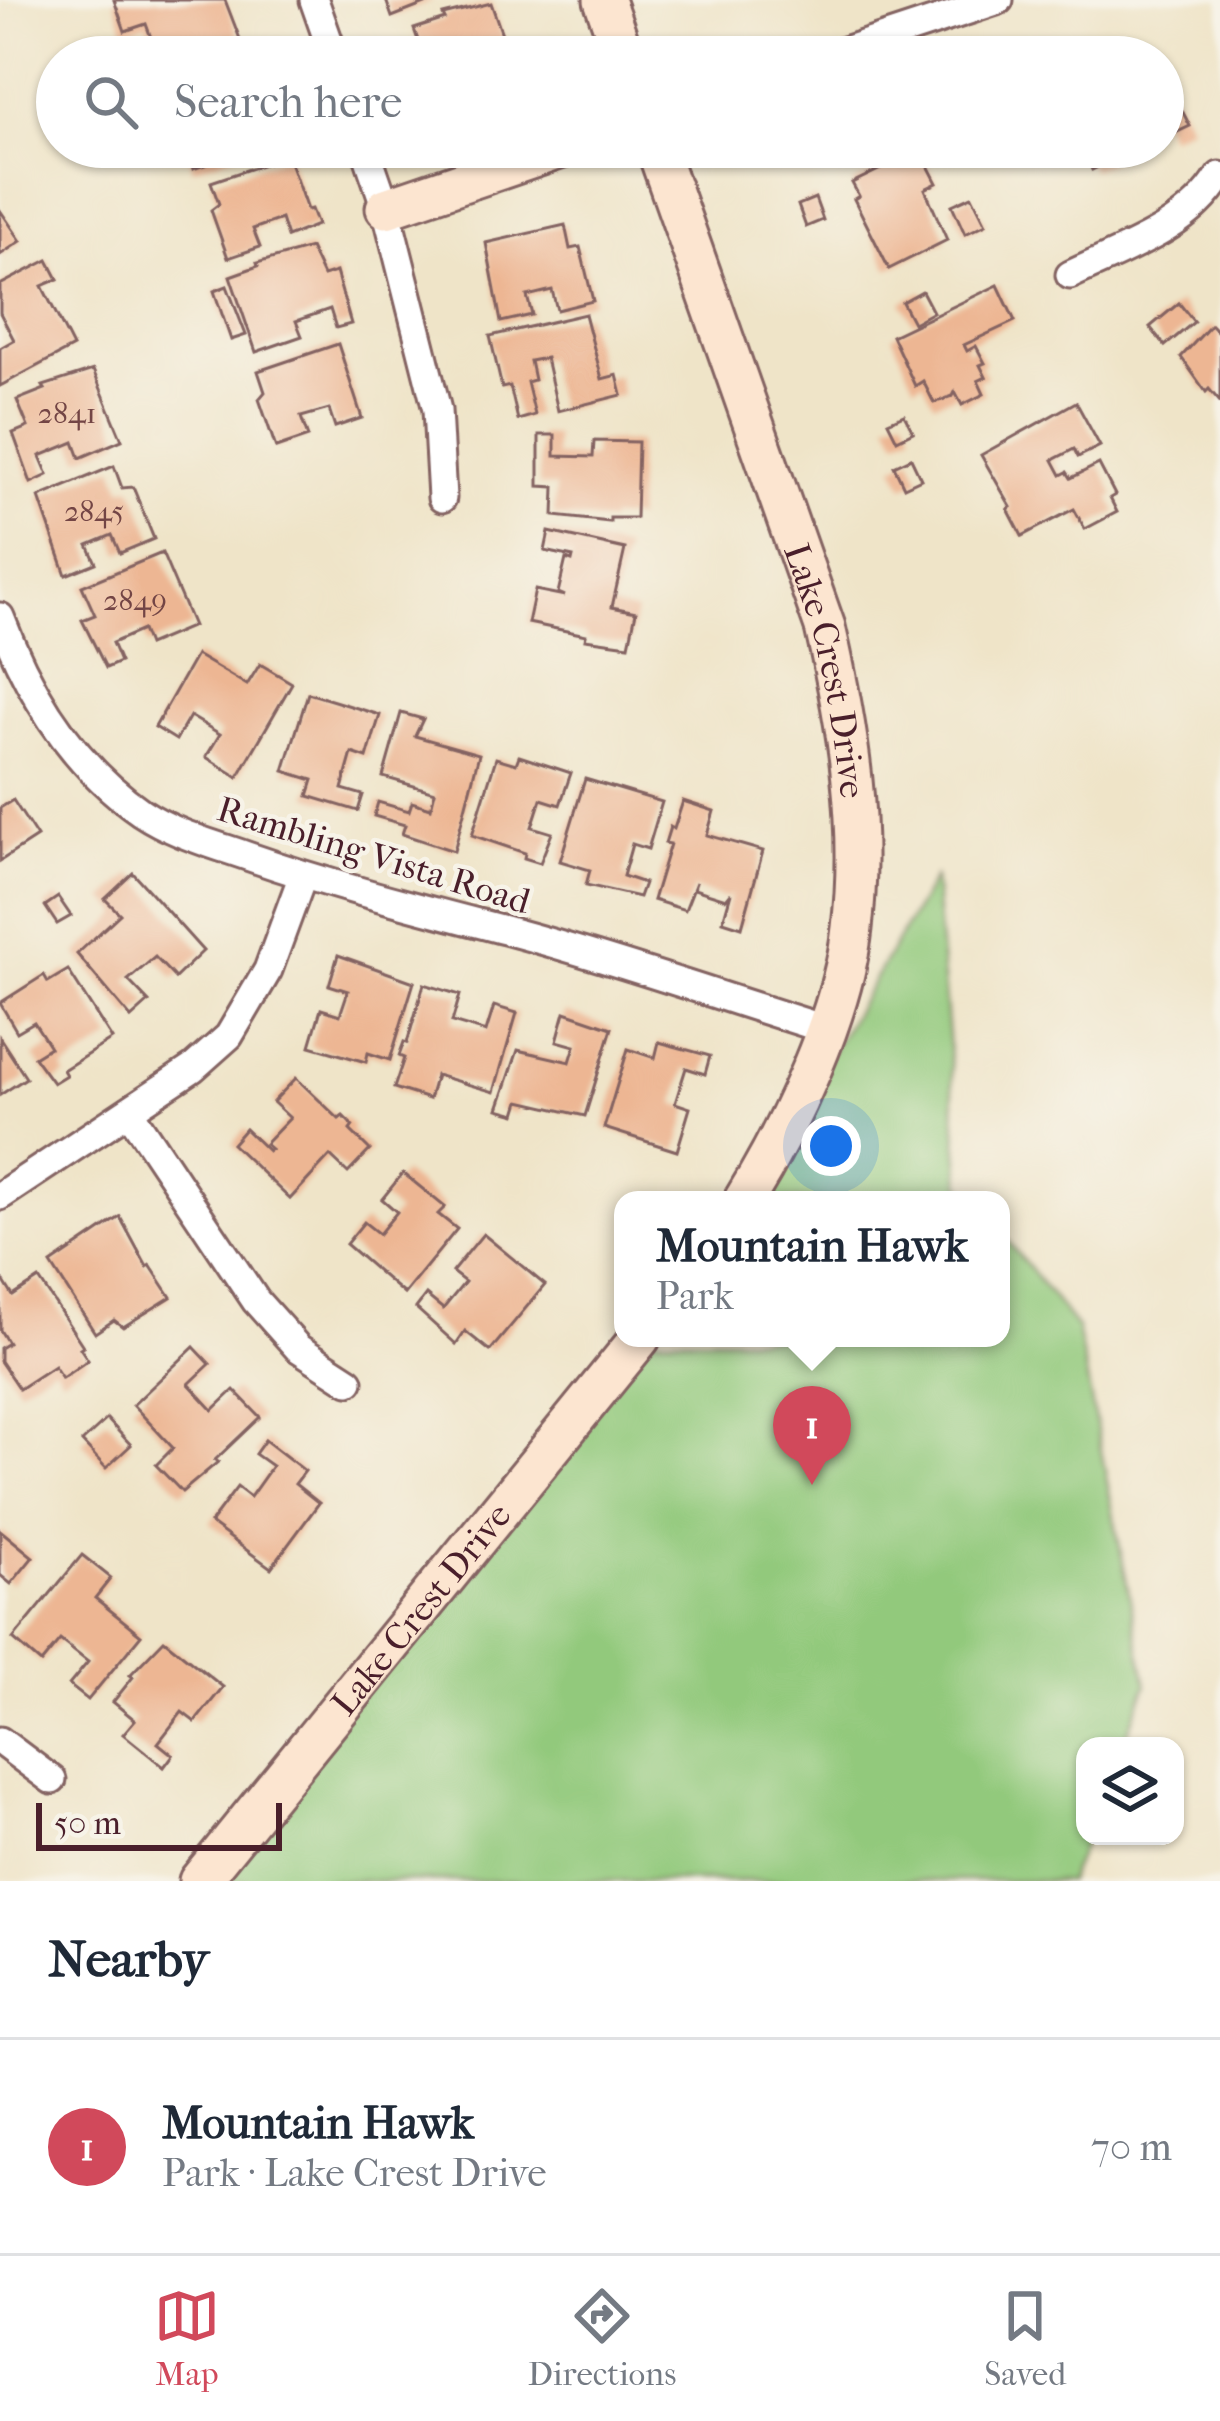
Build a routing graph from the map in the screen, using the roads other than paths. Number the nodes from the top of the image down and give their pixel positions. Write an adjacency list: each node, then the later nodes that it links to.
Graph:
1 (314, 0): 4 (street)
2 (604, 0): 5 (main road)
3 (999, 0): 6 (street)
4 (327, 36)
5 (616, 36)
6 (890, 36)
7 (372, 168): 11 (street)
8 (503, 168): 11 (main road)
9 (663, 168): 17 (main road, Lake Crest Drive)
10 (1220, 176): 12 (street)
11 (386, 208): 13 (street)
12 (1070, 275)
13 (442, 498)
14 (0, 616): 15 (street, Rambling Vista Road)
15 (6, 655): 16 (street, Rambling Vista Road)
16 (303, 875): 17 (street, Rambling Vista Road); 18 (street)
17 (825, 1029): 19 (main road, Lake Crest Drive)
18 (129, 1111): 20 (street); 22 (street)
19 (749, 1191)
20 (0, 1196)
21 (633, 1347): 25 (main road, Lake Crest Drive)
22 (350, 1382)
23 (0, 1741): 24 (street)
24 (52, 1780)
25 (199, 1881)

